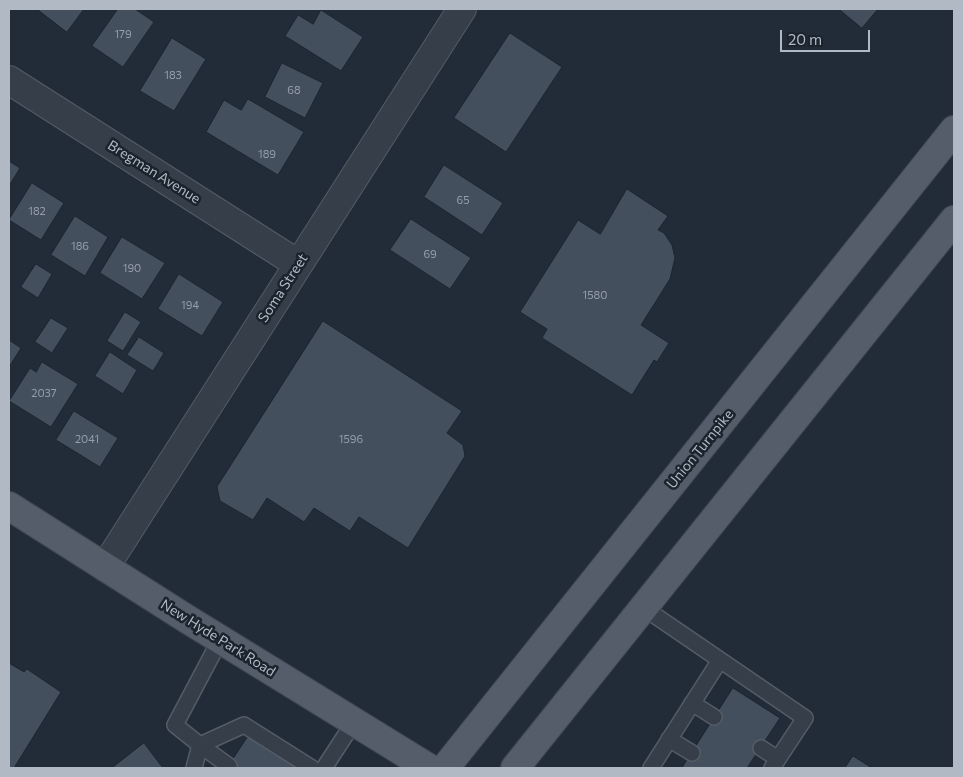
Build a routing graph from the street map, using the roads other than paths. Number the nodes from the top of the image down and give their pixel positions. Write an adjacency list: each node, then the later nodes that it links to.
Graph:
1 (462, 9): 5 (street, Soma Street)
2 (9, 80): 5 (street, Bregman Avenue)
3 (954, 130): 24 (main road, Union Turnpike)
4 (954, 220): 8 (main road)
5 (298, 264): 7 (street, Soma Street)
6 (9, 506): 7 (main road, New Hyde Park Road)
7 (105, 567): 9 (main road, New Hyde Park Road)
8 (644, 608): 10 (lane); 25 (main road)
9 (220, 640): 13 (main road, New Hyde Park Road); 15 (lane)
10 (720, 660): 11 (lane); 18 (lane)
11 (692, 703): 12 (lane); 14 (lane)
12 (714, 717)
13 (354, 722): 22 (lane); 23 (main road, New Hyde Park Road)
14 (669, 739): 17 (lane); 26 (lane)
15 (200, 745): 19 (lane); 20 (lane); 21 (lane)
16 (761, 748): 18 (lane)
17 (692, 753)
18 (775, 764)
19 (229, 766)
20 (194, 768)
21 (312, 768)
22 (324, 768)
23 (429, 768)
24 (445, 768)
25 (516, 768)
26 (651, 768)

